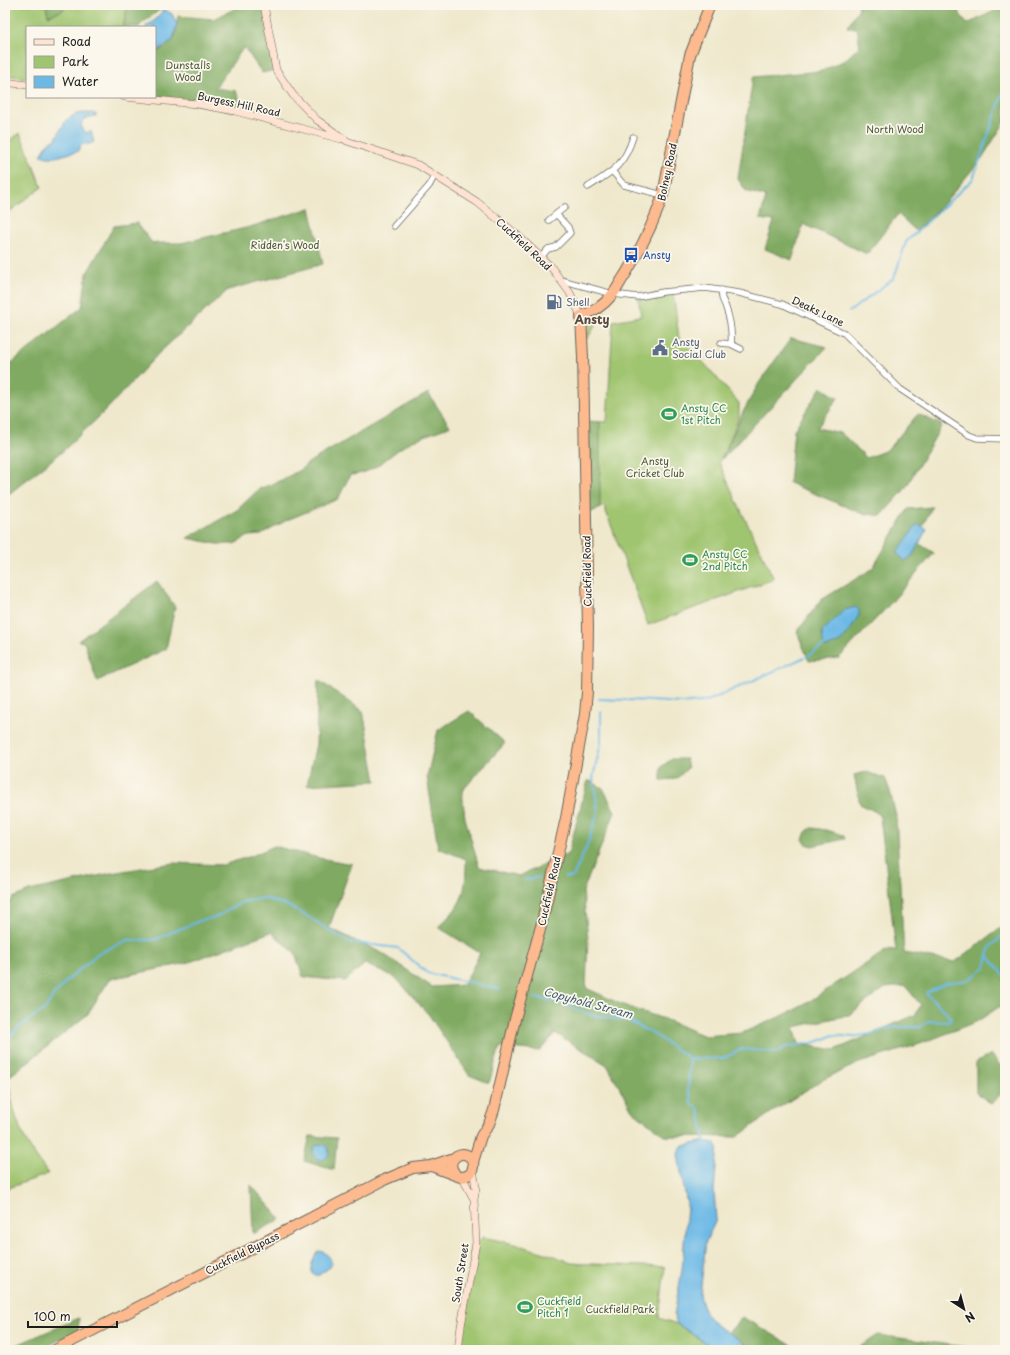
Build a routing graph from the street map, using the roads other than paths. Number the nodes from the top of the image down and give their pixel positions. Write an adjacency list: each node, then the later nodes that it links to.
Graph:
1 (264, 5): 6 (main road, Cuckfield Road)
2 (710, 5): 13 (highway, Bolney Road)
3 (5, 82): 4 (main road)
4 (26, 85)
5 (134, 98): 7 (main road, Burgess Hill Road)
6 (327, 127): 7 (main road); 9 (main road, Cuckfield Road)
7 (324, 135): 9 (main road, Burgess Hill Road)
8 (632, 137): 10 (street)
9 (347, 141): 11 (main road, Cuckfield Road)
10 (612, 171): 12 (street); 13 (street)
11 (435, 175): 17 (street); 18 (main road, Cuckfield Road)
12 (588, 187)
13 (663, 195): 21 (highway, Bolney Road)
14 (565, 207): 15 (street)
15 (556, 214): 16 (street); 18 (street)
16 (549, 220)
17 (394, 226)
18 (541, 257): 19 (main road, Cuckfield Road)
19 (561, 280): 21 (street, Deaks Lane); 22 (main road, Cuckfield Road)
20 (722, 290): 21 (street, Deaks Lane); 24 (street); 26 (street, Deaks Lane)
21 (613, 294): 22 (highway, Bolney Road)
22 (581, 316): 27 (highway, Cuckfield Road)
23 (721, 343): 24 (street)
24 (731, 344): 25 (street)
25 (742, 350)
26 (1005, 439)
27 (481, 1136): 28 (highway, Cuckfield Road); 29 (highway, Cuckfield Road)
28 (457, 1156): 29 (highway); 30 (highway, Cuckfield Bypass); 31 (highway)
29 (473, 1165): 31 (highway); 32 (main road, South Street)
30 (431, 1166): 31 (highway, Cuckfield Bypass); 33 (highway, Cuckfield Bypass)
31 (458, 1175): 32 (main road, South Street)
32 (474, 1199): 34 (main road, South Street)
33 (55, 1350)
34 (458, 1350)

